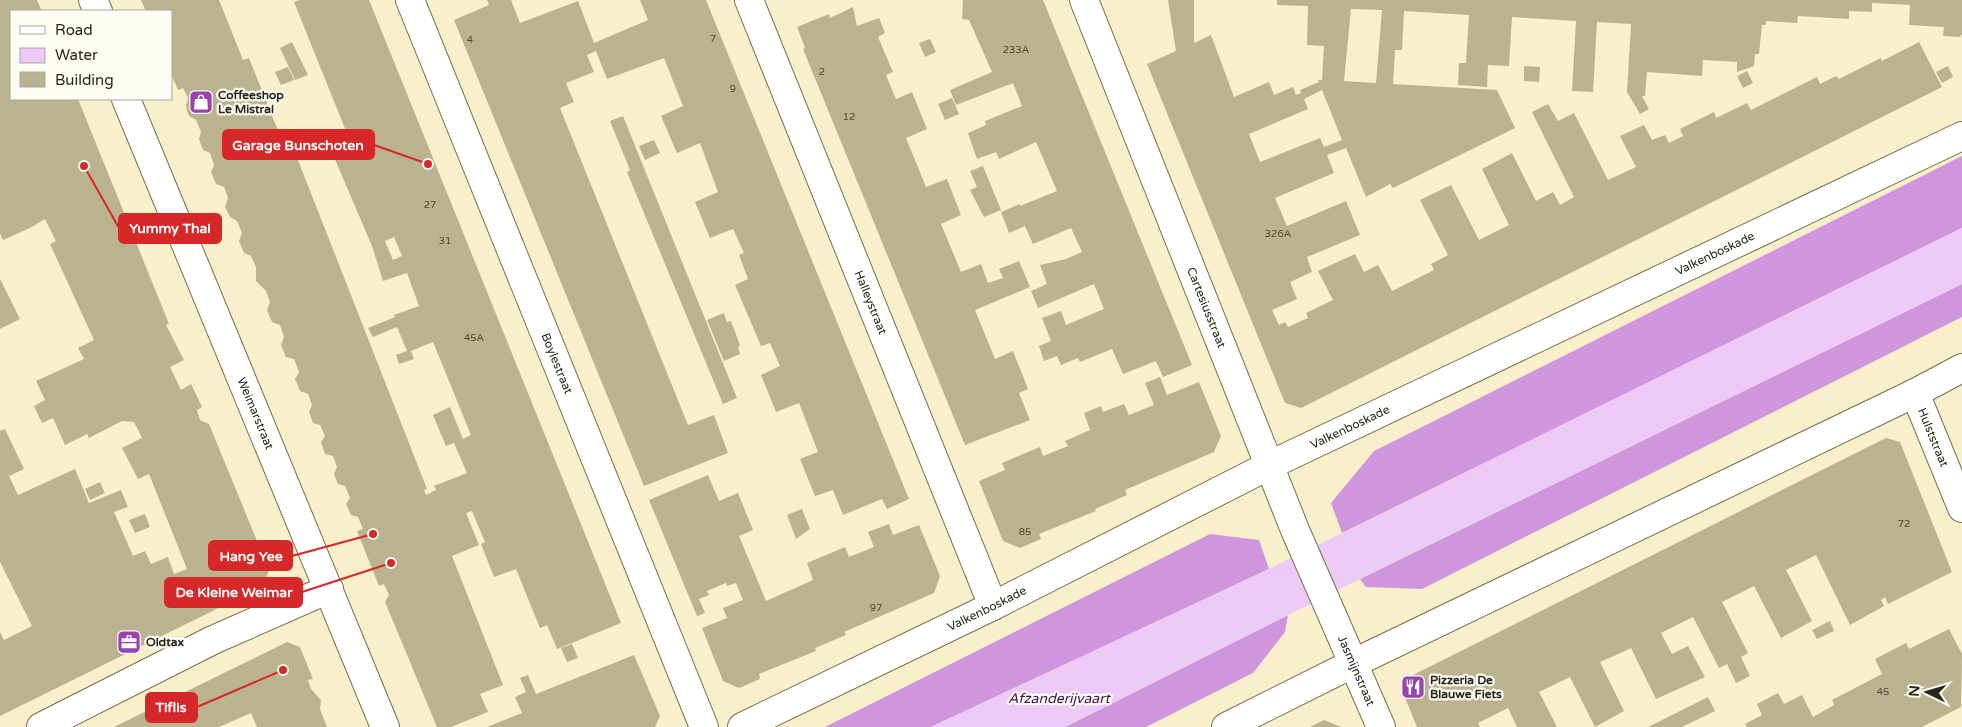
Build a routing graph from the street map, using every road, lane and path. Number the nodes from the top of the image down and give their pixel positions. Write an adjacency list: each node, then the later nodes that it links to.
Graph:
1 (410, 0): 16 (street, Boylestraat)
2 (750, 0): 11 (street, Halleystraat)
3 (1084, 0): 8 (street, Cartesiusstraat)
4 (126, 100): 10 (street, Weimarstraat)
5 (1962, 136): 8 (street, Valkenboskade)
6 (1962, 368): 7 (street)
7 (1915, 393): 9 (street, Hulststraat); 13 (street)
8 (1270, 465): 11 (street, Valkenboskade); 12 (street, Cartesiusstraat)
9 (1962, 508)
10 (329, 589): 14 (street); 15 (street, Weimarstraat)
11 (993, 606): 17 (street, Valkenboskade)
12 (1331, 615): 13 (street, Jasmijnstraat)
13 (1354, 663): 18 (street); 19 (street, Jasmijnstraat)
14 (41, 727)
15 (385, 727)
16 (704, 727)
17 (742, 727)
18 (1226, 727)
19 (1381, 727)

